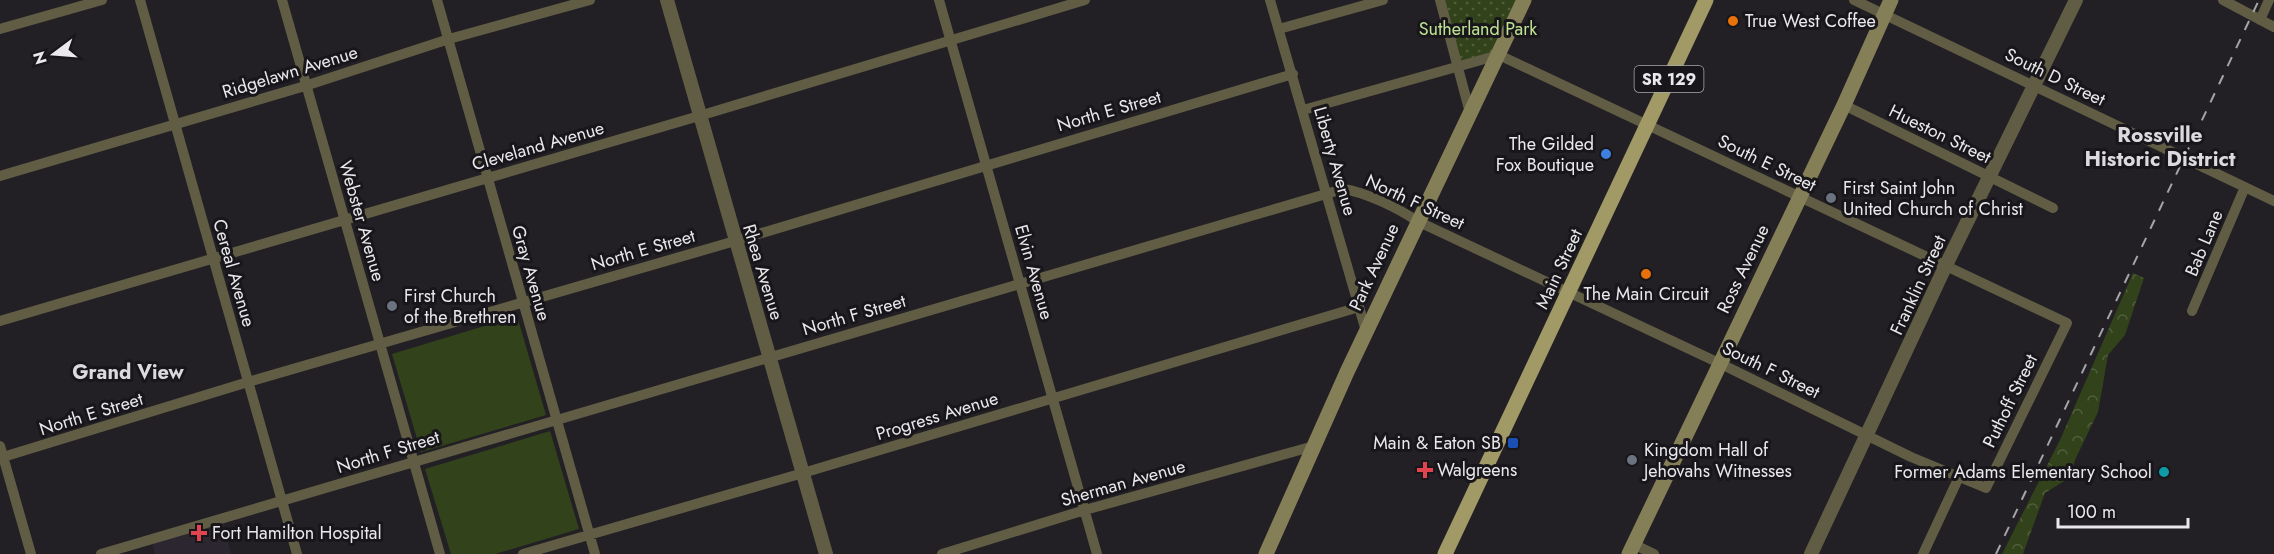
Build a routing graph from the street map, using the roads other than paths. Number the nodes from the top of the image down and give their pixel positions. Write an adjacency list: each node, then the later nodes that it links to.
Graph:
1 (102, 0): 24 (street)
2 (140, 0): 38 (street, Cereal Avenue)
3 (282, 0): 32 (street, Webster Avenue)
4 (437, 0): 26 (street, Gray Avenue)
5 (590, 0): 26 (street, Ridgelawn Avenue)
6 (667, 0): 36 (street, Rhea Avenue)
7 (939, 0): 27 (street, Elvin Avenue)
8 (1085, 0): 27 (street, Cleveland Avenue)
9 (1270, 0): 25 (street, Liberty Avenue)
10 (1383, 0): 25 (street)
11 (1440, 0): 29 (street)
12 (1524, 0): 28 (main road, Park Avenue)
13 (1706, 0): 37 (main road, Main Street / SR 129)
14 (1854, 0): 21 (street, South D Street)
15 (1892, 0): 21 (main road, Ross Avenue)
16 (2076, 0): 31 (street, Franklin Street)
17 (2223, 0): 20 (street)
18 (2249, 0): 20 (street)
19 (2269, 0): 22 (street)
20 (2244, 10): 22 (street)
21 (1884, 15): 31 (street, South D Street); 33 (main road, Ross Avenue)
22 (2260, 20): 23 (street)
23 (2274, 27)
24 (0, 29)
25 (1279, 29): 30 (street, Liberty Avenue)
26 (449, 39): 32 (street, Ridgelawn Avenue); 41 (street, Gray Avenue)
27 (951, 39): 36 (street, Cleveland Avenue); 39 (street, Elvin Avenue)
28 (1499, 54): 29 (street); 35 (main road, Park Avenue); 37 (street)
29 (1458, 66): 34 (street); 35 (street)
30 (1293, 74): 34 (street, Liberty Avenue); 39 (street, North E Street)
31 (2034, 85): 42 (street, Franklin Street); 43 (street, South D Street, bridge)
32 (305, 86): 38 (street, Ridgelawn Avenue); 48 (street, Webster Avenue)
33 (1844, 105): 42 (street, Hueston Street); 45 (main road, Ross Avenue)
34 (1303, 110): 44 (street, Liberty Avenue)
35 (1470, 113): 49 (main road, Park Avenue)
36 (699, 116): 41 (street, Cleveland Avenue); 50 (street, Rhea Avenue)
37 (1648, 124): 45 (street, South E Street); 54 (main road, Main Street / SR 129)
38 (176, 125): 40 (street, Ridgelawn Avenue); 51 (street, Cereal Avenue)
39 (986, 164): 50 (street, North E Street); 53 (street, Elvin Avenue)
40 (0, 176)
41 (488, 177): 48 (street, Cleveland Avenue); 55 (street, Gray Avenue)
42 (1991, 177): 47 (street, Hueston Street); 52 (street, Franklin Street)
43 (2245, 187): 46 (street, South D Street); 57 (street, Bab Lane)
44 (1326, 192): 49 (street, North F Street); 53 (street, North F Street); 56 (street, Liberty Avenue)
45 (1799, 197): 52 (street, South E Street); 63 (main road, Ross Avenue)
46 (2274, 201)
47 (2053, 208)
48 (345, 219): 51 (street, Cleveland Avenue); 61 (street, Webster Avenue)
49 (1417, 221): 54 (street, North F Street); 60 (main road, Park Avenue)
50 (735, 241): 55 (street, North E Street); 62 (street, Rhea Avenue)
51 (212, 259): 58 (street, Cleveland Avenue); 64 (street, Cereal Avenue)
52 (1946, 265): 59 (street, South E Street); 67 (street, Franklin Street)
53 (1020, 284): 62 (street, North F Street); 65 (street, Elvin Avenue)
54 (1569, 293): 63 (street, South F Street); 88 (main road, Main Street / SR 129)
55 (523, 303): 61 (street, North E Street); 66 (street, Gray Avenue)
56 (1359, 307): 60 (street, Liberty Avenue); 65 (street, Progress Avenue)
57 (2193, 311)
58 (0, 321)
59 (2067, 323): 73 (street, Puthoff Street)
60 (1366, 331): 69 (main road, Park Avenue)
61 (379, 346): 64 (street, North E Street); 71 (street, Webster Avenue)
62 (770, 357): 66 (street, North F Street); 72 (street, Rhea Avenue)
63 (1719, 363): 67 (street, South F Street); 77 (main road, Ross Avenue)
64 (248, 382): 70 (street, North E Street); 74 (street, Cereal Avenue)
65 (1053, 398): 72 (street, Progress Avenue); 75 (street, Elvin Avenue)
66 (557, 419): 71 (street, North F Street); 76 (street, Gray Avenue)
67 (1868, 435): 73 (street, South F Street); 90 (street, Franklin Street)
68 (0, 446): 70 (street)
69 (1314, 446): 75 (street, Sherman Avenue); 87 (main road, Park Avenue)
70 (3, 457): 78 (street)
71 (414, 461): 74 (street, North F Street); 81 (street, Webster Avenue)
72 (803, 473): 76 (street, Progress Avenue); 84 (street, Rhea Avenue)
73 (1959, 477): 91 (street)
74 (282, 500): 79 (street, North F Street); 80 (street, Cereal Avenue)
75 (1085, 510): 85 (street, Sherman Avenue); 86 (street, Elvin Avenue)
76 (590, 535): 82 (street, Progress Avenue); 83 (street, Gray Avenue)
77 (1631, 549): 89 (street)
78 (31, 554)
79 (101, 554)
80 (297, 554)
81 (440, 554)
82 (524, 554)
83 (595, 554)
84 (826, 554)
85 (942, 554)
86 (1097, 554)
87 (1266, 554)
88 (1445, 554)
89 (1654, 554)
90 (1811, 554)
91 (1923, 554)

